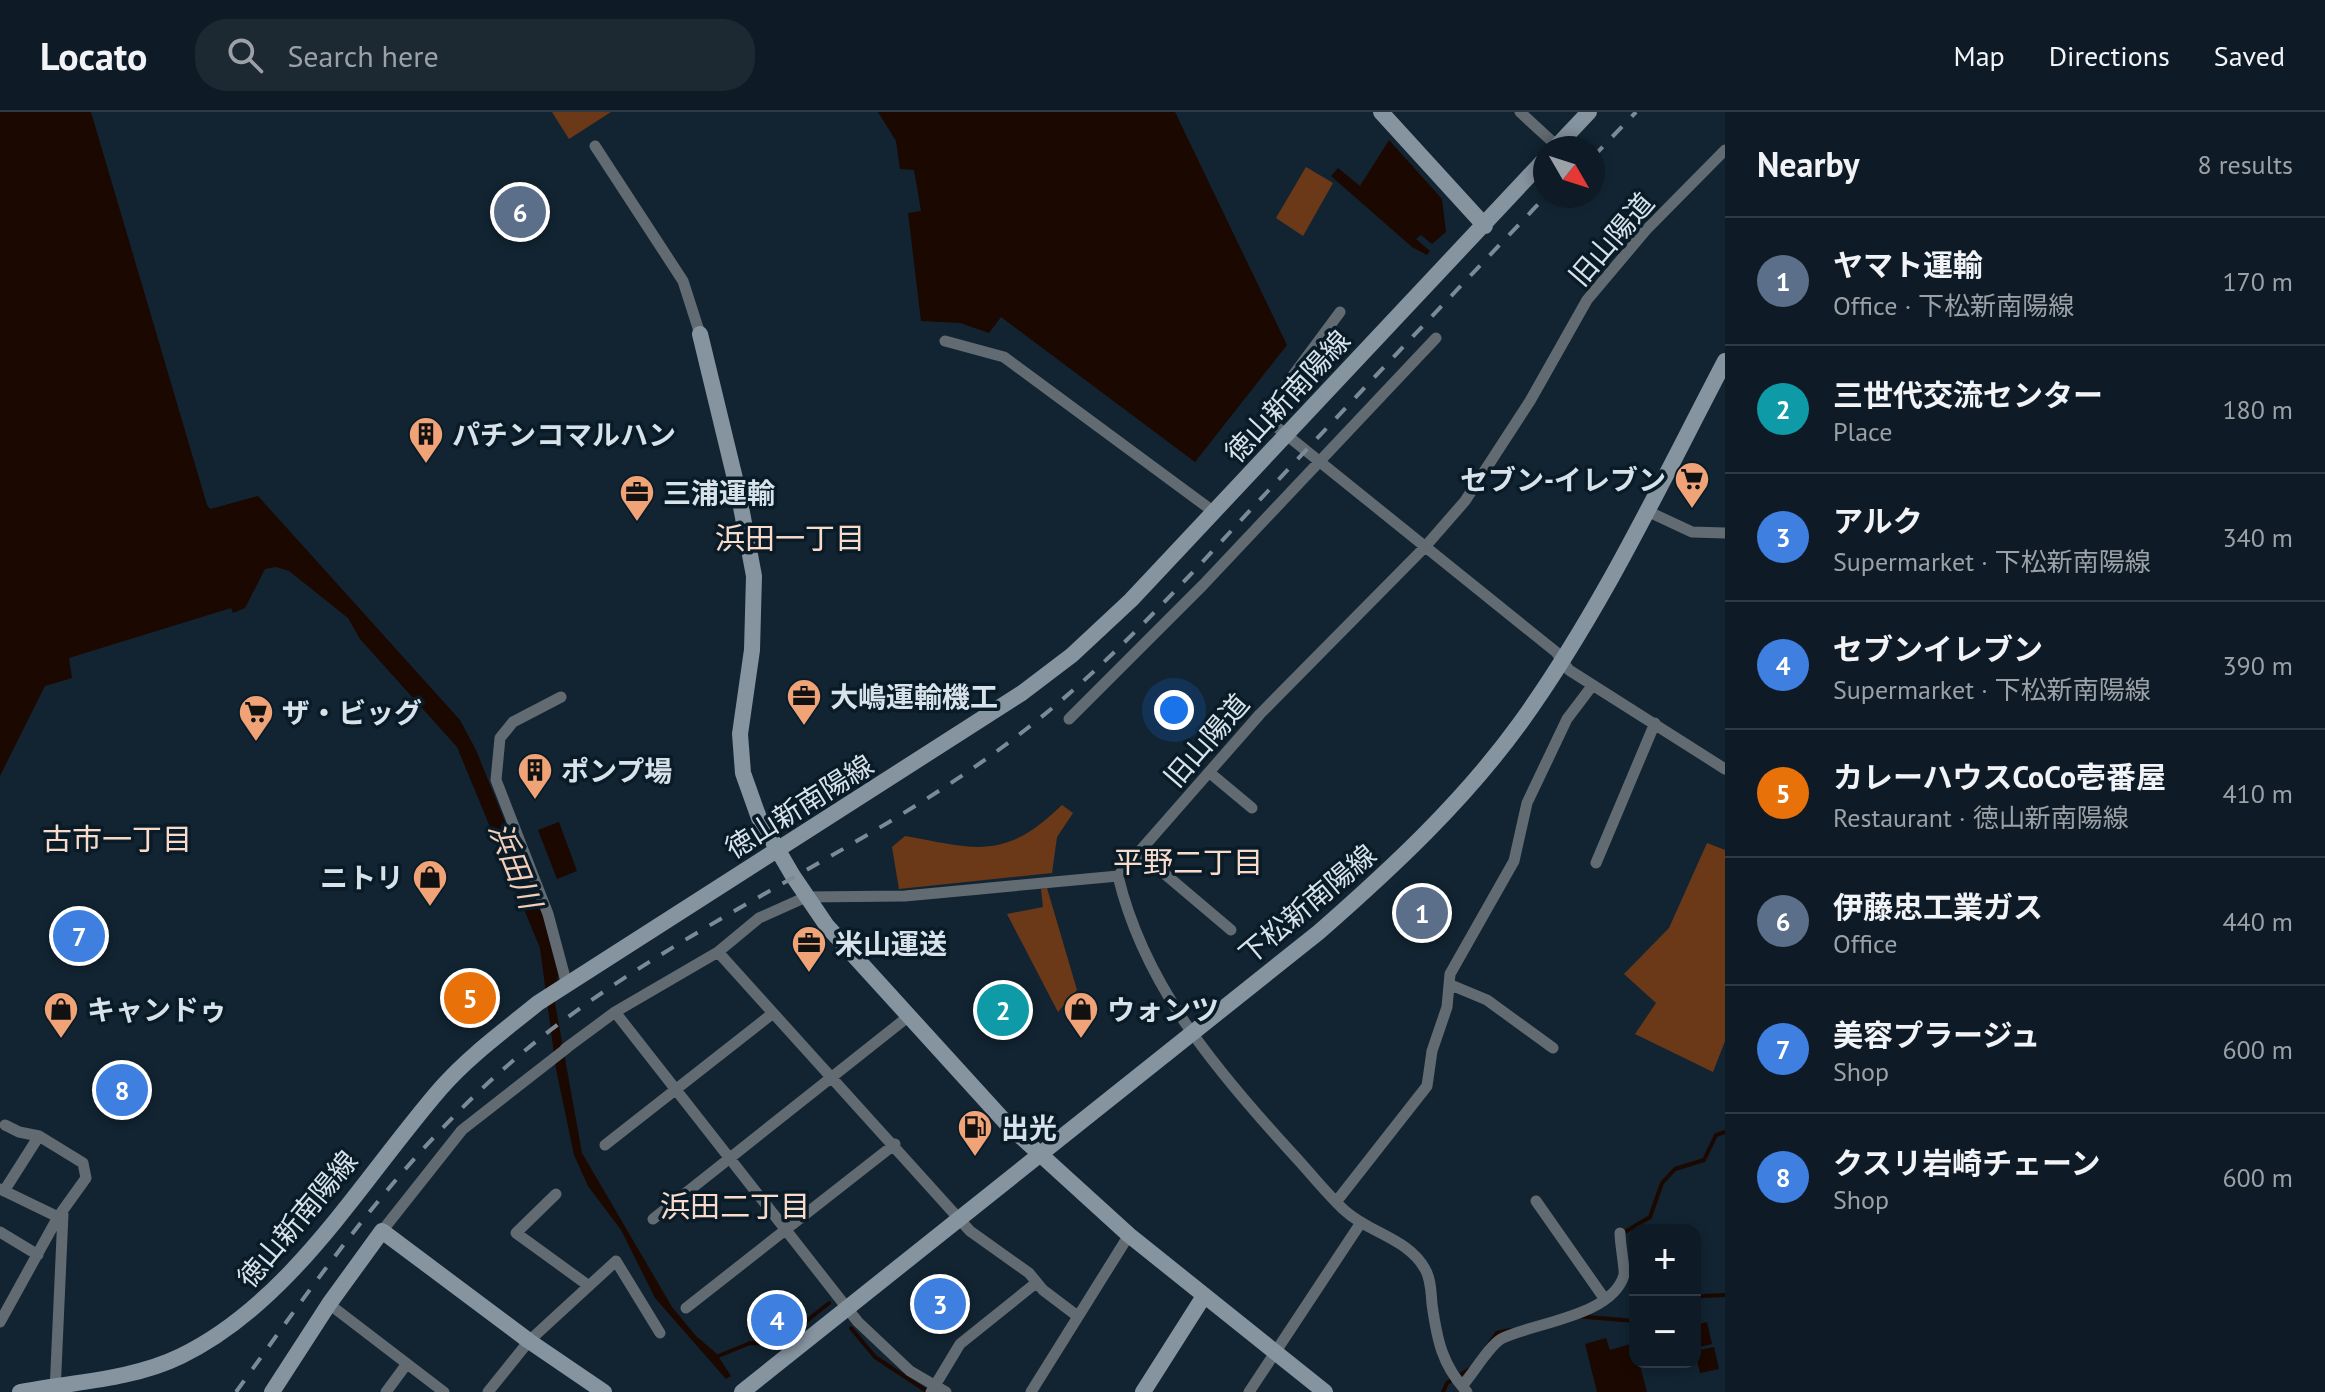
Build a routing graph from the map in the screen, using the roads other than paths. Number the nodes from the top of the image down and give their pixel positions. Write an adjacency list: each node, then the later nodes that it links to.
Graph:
1 (1381, 112): 9 (main road)
2 (1520, 112): 4 (street)
3 (1589, 112): 5 (main road, 徳山新南陽線)
4 (1540, 136)
5 (1566, 136)
6 (595, 146): 11 (street)
7 (1725, 150): 20 (street, 旧山陽道)
8 (1533, 172): 9 (main road, 徳山新南陽線)
9 (1485, 226): 15 (main road, 徳山新南陽線)
10 (1340, 312): 15 (street)
11 (700, 334): 29 (main road)
12 (1436, 338): 16 (street)
13 (945, 341): 18 (street)
14 (1725, 361): 17 (main road, 下松新南陽線)
15 (1287, 434): 16 (street); 18 (main road, 徳山新南陽線)
16 (1318, 463): 20 (street); 24 (street)
17 (1647, 511): 19 (street); 21 (main road, 下松新南陽線)
18 (1214, 512): 29 (main road, 徳山新南陽線)
19 (1725, 533)
20 (1424, 548): 21 (street); 27 (street, 旧山陽道)
21 (1562, 661): 22 (street); 41 (main road, 下松新南陽線)
22 (1592, 686): 25 (street); 36 (street)
23 (561, 697): 37 (street)
24 (1069, 719)
25 (1655, 723): 26 (street); 31 (street)
26 (1725, 769)
27 (1210, 773): 28 (street); 30 (street, 旧山陽道)
28 (1252, 808)
29 (777, 850): 33 (main road); 37 (main road, 徳山新南陽線)
30 (1140, 853): 32 (street, 旧山陽道); 34 (street)
31 (1596, 863)
32 (1118, 876): 33 (street); 41 (street)
33 (806, 897): 35 (street); 40 (main road)
34 (1231, 930)
35 (718, 952): 38 (street); 39 (street)
36 (1451, 985): 42 (street); 54 (street)
37 (564, 987): 79 (main road, 徳山新南陽線)
38 (615, 1012): 44 (street); 60 (street)
39 (772, 1014): 43 (street); 44 (street)
40 (909, 1016): 43 (street); 49 (main road)
41 (1192, 1032): 49 (main road, 下松新南陽線); 54 (street)
42 (1553, 1048)
43 (832, 1075): 47 (street); 50 (street)
44 (673, 1090): 48 (street); 50 (street)
45 (5, 1125): 46 (street)
46 (39, 1136): 51 (street); 55 (street)
47 (895, 1144): 57 (street); 59 (street)
48 (605, 1145)
49 (1039, 1153): 57 (main road, 下松新南陽線); 63 (main road)
50 (730, 1161): 56 (street); 59 (street)
51 (2, 1190): 55 (street)
52 (556, 1194): 66 (street)
53 (1536, 1201): 68 (street)
54 (1336, 1202): 58 (street)
55 (61, 1214): 64 (street); 79 (street)
56 (653, 1219)
57 (962, 1220): 65 (street); 71 (main road, 下松新南陽線)
58 (1360, 1224): 76 (street); 80 (street)
59 (785, 1228): 70 (street); 71 (street)
60 (382, 1231): 69 (main road); 75 (main road)
61 (0, 1232): 64 (street)
62 (1620, 1233): 68 (street)
63 (1129, 1235): 67 (main road); 72 (street)
64 (38, 1255): 73 (street)
65 (1036, 1283): 72 (street); 78 (street)
66 (589, 1286): 74 (street); 75 (street)
67 (1204, 1296): 76 (main road); 90 (main road)
68 (1604, 1298): 80 (street)
69 (329, 1304): 77 (street); 82 (main road)
70 (686, 1308)
71 (850, 1308): 78 (street); 87 (main road, 下松新南陽線)
72 (1076, 1315): 89 (street)
73 (0, 1322)
74 (660, 1333)
75 (529, 1341): 85 (street); 86 (main road)
76 (1274, 1353): 91 (street); 92 (main road)
77 (406, 1365): 83 (street); 84 (street)
78 (932, 1388): 88 (street)
79 (55, 1389): 81 (main road, 徳山新南陽線)
80 (1464, 1389)
81 (20, 1392)
82 (272, 1392)
83 (386, 1392)
84 (444, 1392)
85 (488, 1392)
86 (604, 1392)
87 (742, 1392)
88 (946, 1392)
89 (1031, 1392)
90 (1143, 1392)
91 (1249, 1392)
92 (1325, 1392)

